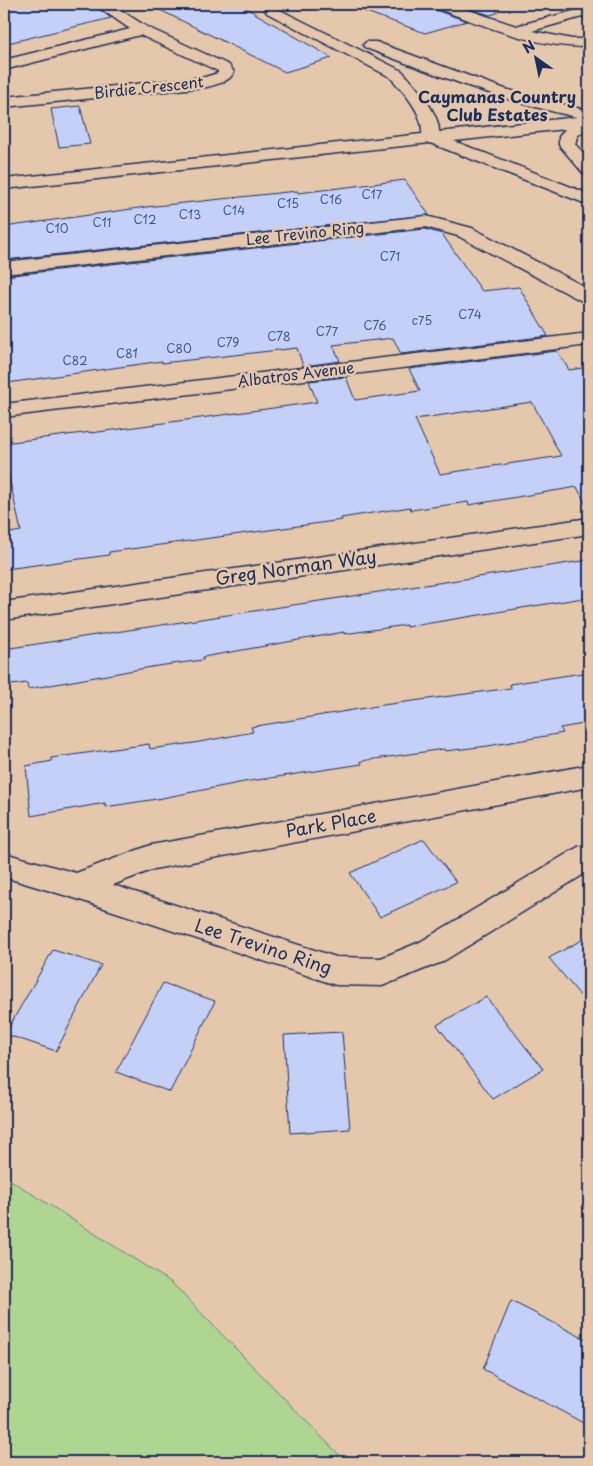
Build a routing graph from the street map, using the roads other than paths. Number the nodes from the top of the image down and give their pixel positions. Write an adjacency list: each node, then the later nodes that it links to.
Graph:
1 (102, 4): 6 (street)
2 (256, 4): 4 (street)
3 (438, 4): 7 (street)
4 (272, 10): 10 (street); 11 (street)
5 (589, 11): 7 (street)
6 (142, 30): 9 (street); 12 (street, Birdie Crescent)
7 (518, 31): 8 (street)
8 (589, 43)
9 (4, 65)
10 (459, 77): 11 (street); 13 (street)
11 (410, 89): 16 (street)
12 (4, 102)
13 (589, 115)
14 (589, 121): 16 (street)
15 (589, 125): 17 (street)
16 (430, 137): 18 (street); 19 (street)
17 (589, 169)
18 (4, 184)
19 (589, 200)
20 (4, 268): 21 (street, Lee Trevino Ring)
21 (589, 298)
22 (589, 339): 23 (street, Albatros Avenue)
23 (4, 411)
24 (589, 526): 25 (street, Greg Norman Way)
25 (4, 611)
26 (589, 776): 29 (street, Park Place)
27 (589, 856): 29 (street, Lee Trevino Ring)
28 (4, 865): 29 (street, Lee Trevino Ring)
29 (77, 886)

